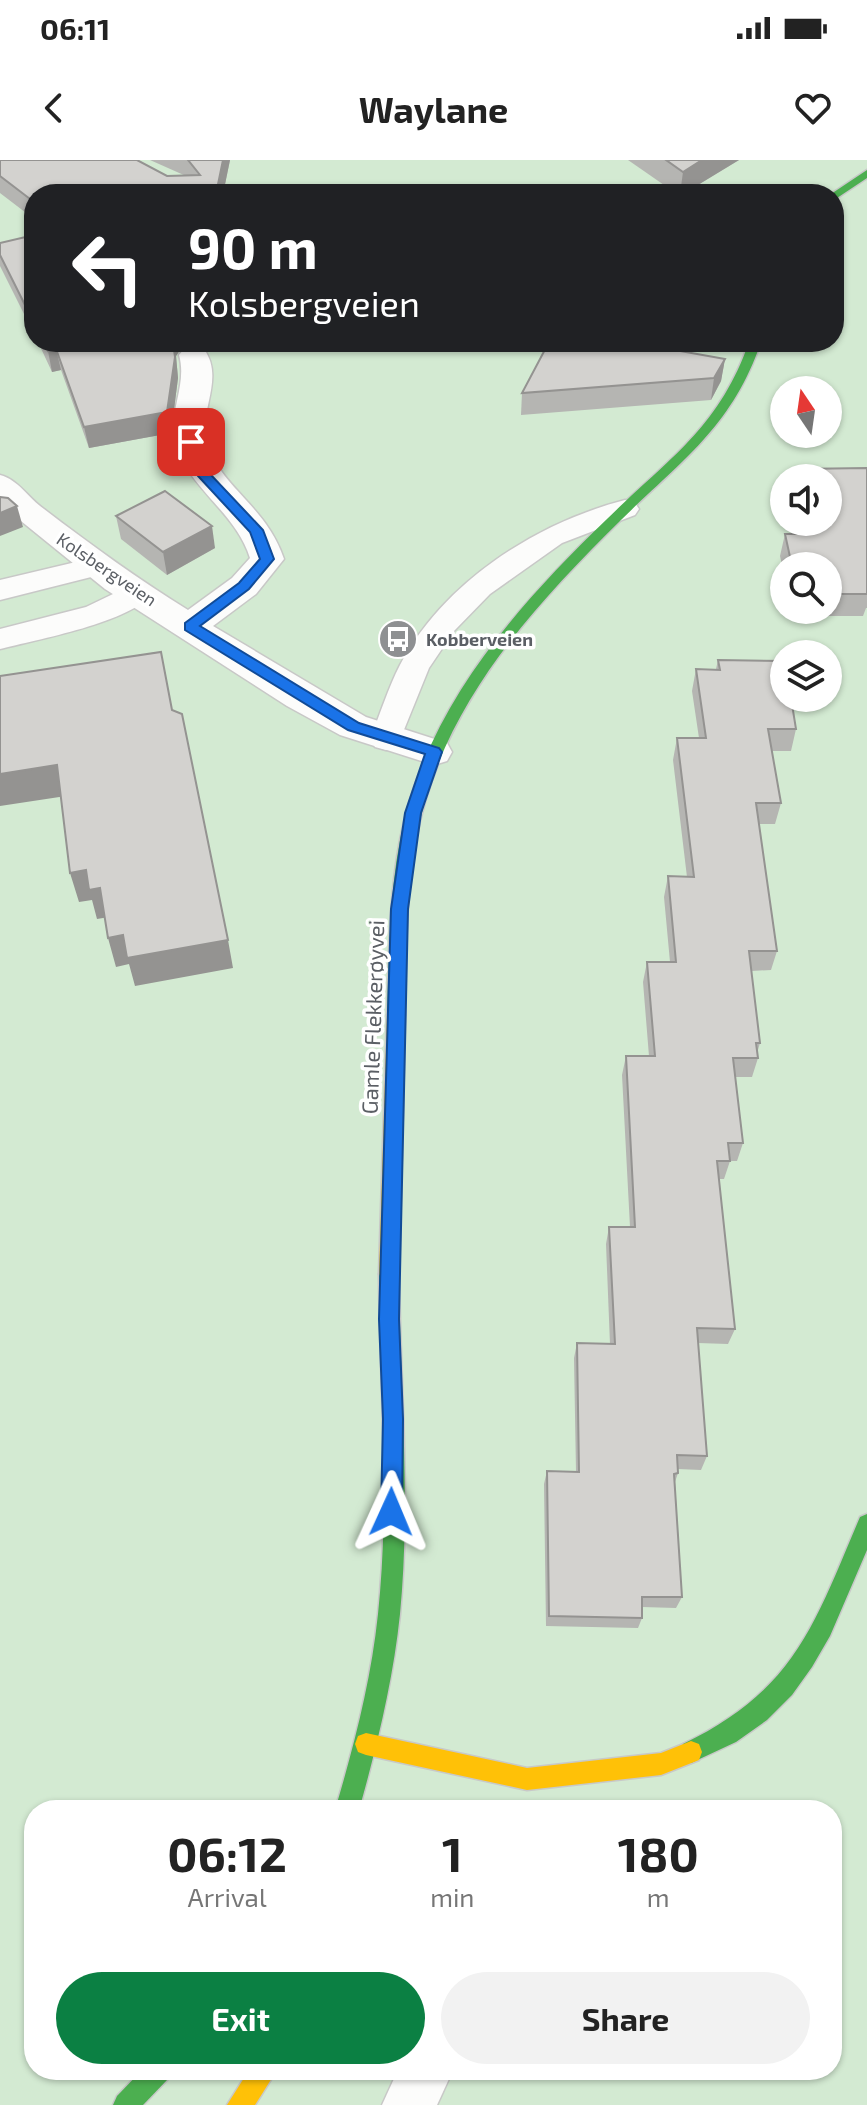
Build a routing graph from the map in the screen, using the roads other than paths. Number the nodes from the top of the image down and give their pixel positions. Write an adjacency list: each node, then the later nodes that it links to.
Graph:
1 (867, 173): 2 (street)
2 (844, 190)
3 (751, 352): 6 (street, Gamle Flekkerøyvei)
4 (194, 355): 10 (street)
5 (0, 485): 7 (street, Kolsbergveien)
6 (625, 509): 12 (lane); 13 (street, Gamle Flekkerøyvei)
7 (97, 566): 8 (lane); 9 (street, Kolsbergveien)
8 (0, 590)
9 (138, 592): 10 (street, Kolsbergveien); 11 (lane)
10 (190, 626): 12 (street, Kolsbergveien)
11 (0, 639)
12 (386, 739): 13 (street, Kolsbergveien)
13 (434, 752): 15 (street, Gamle Flekkerøyvei)
14 (867, 1524): 16 (street)
15 (366, 1744): 16 (street); 17 (street, Gamle Flekkerøyvei)
16 (523, 1795)
17 (350, 1800)
18 (150, 2080): 21 (street)
19 (257, 2080): 22 (street)
20 (421, 2080): 23 (lane)
21 (126, 2105)
22 (240, 2105)
23 (409, 2105)

